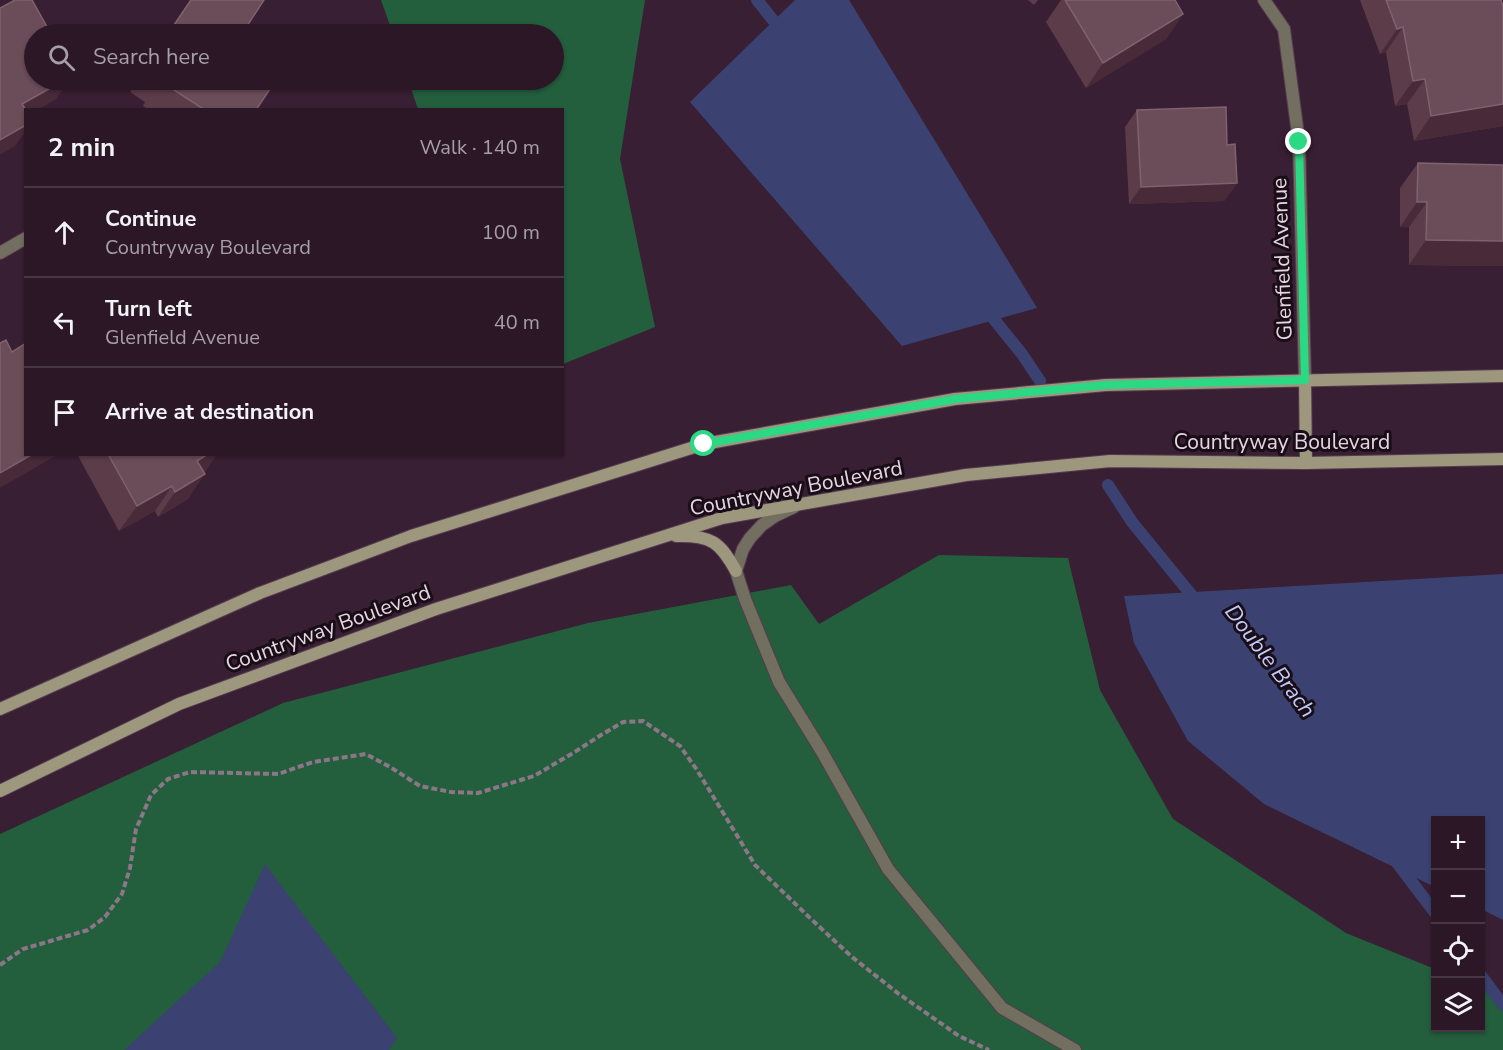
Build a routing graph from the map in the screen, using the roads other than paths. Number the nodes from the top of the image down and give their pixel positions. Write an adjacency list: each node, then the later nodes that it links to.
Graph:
1 (1264, 0): 5 (street, Glenfield Avenue)
2 (24, 239): 3 (street)
3 (0, 253)
4 (1503, 376): 5 (street)
5 (1305, 380): 7 (street); 11 (street)
6 (1503, 459): 7 (street, Countryway Boulevard)
7 (1305, 463): 8 (street, Countryway Boulevard)
8 (797, 505): 9 (street, Countryway Boulevard); 10 (street)
9 (663, 537): 10 (street); 12 (street, Countryway Boulevard)
10 (736, 571): 13 (street)
11 (0, 709)
12 (0, 791)
13 (1075, 1050)

